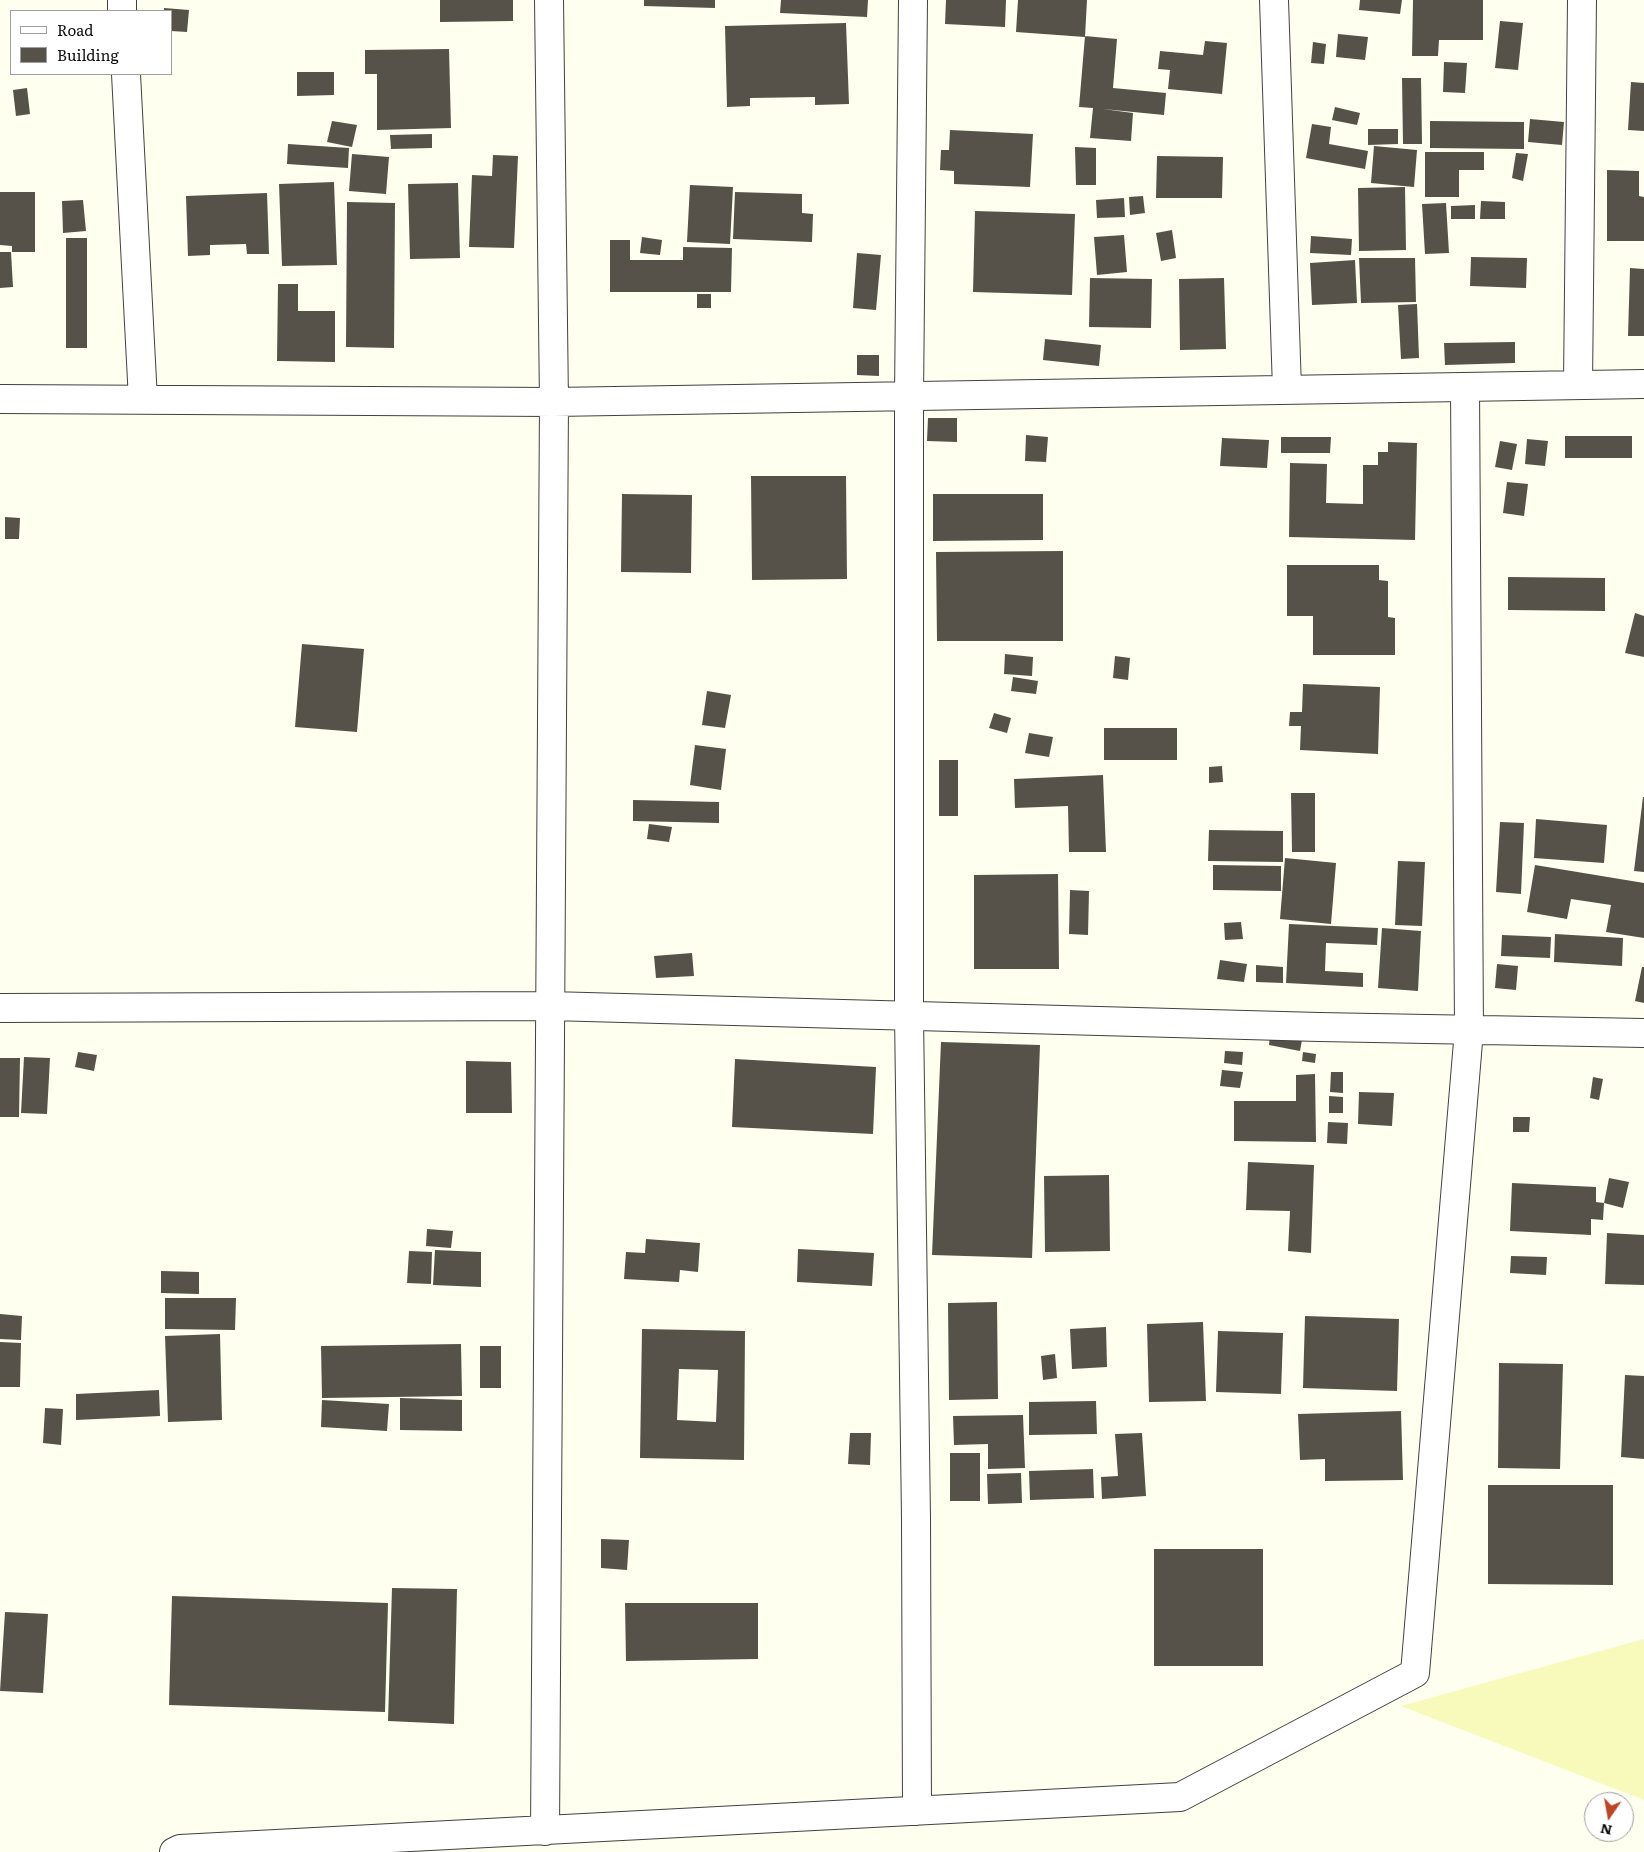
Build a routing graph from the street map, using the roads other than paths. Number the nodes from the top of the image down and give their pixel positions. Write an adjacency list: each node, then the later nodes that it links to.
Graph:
1 (549, 0): 13 (street)
2 (913, 0): 10 (street)
3 (1274, 0): 9 (street)
4 (1582, 0): 7 (street)
5 (126, 75): 12 (street)
6 (1644, 384): 7 (street)
7 (1578, 385): 8 (street)
8 (1465, 386): 9 (street); 17 (street)
9 (1287, 389): 10 (street)
10 (909, 396): 13 (street); 16 (street)
11 (0, 399): 12 (street)
12 (143, 400): 13 (street)
13 (554, 402): 14 (street)
14 (550, 1006): 15 (street); 16 (street); 20 (street)
15 (0, 1008)
16 (908, 1016): 17 (street); 19 (street)
17 (1469, 1030): 18 (street); 19 (street)
18 (1644, 1033)
19 (917, 1811): 20 (street)
20 (545, 1831): 21 (street)
21 (174, 1852)

